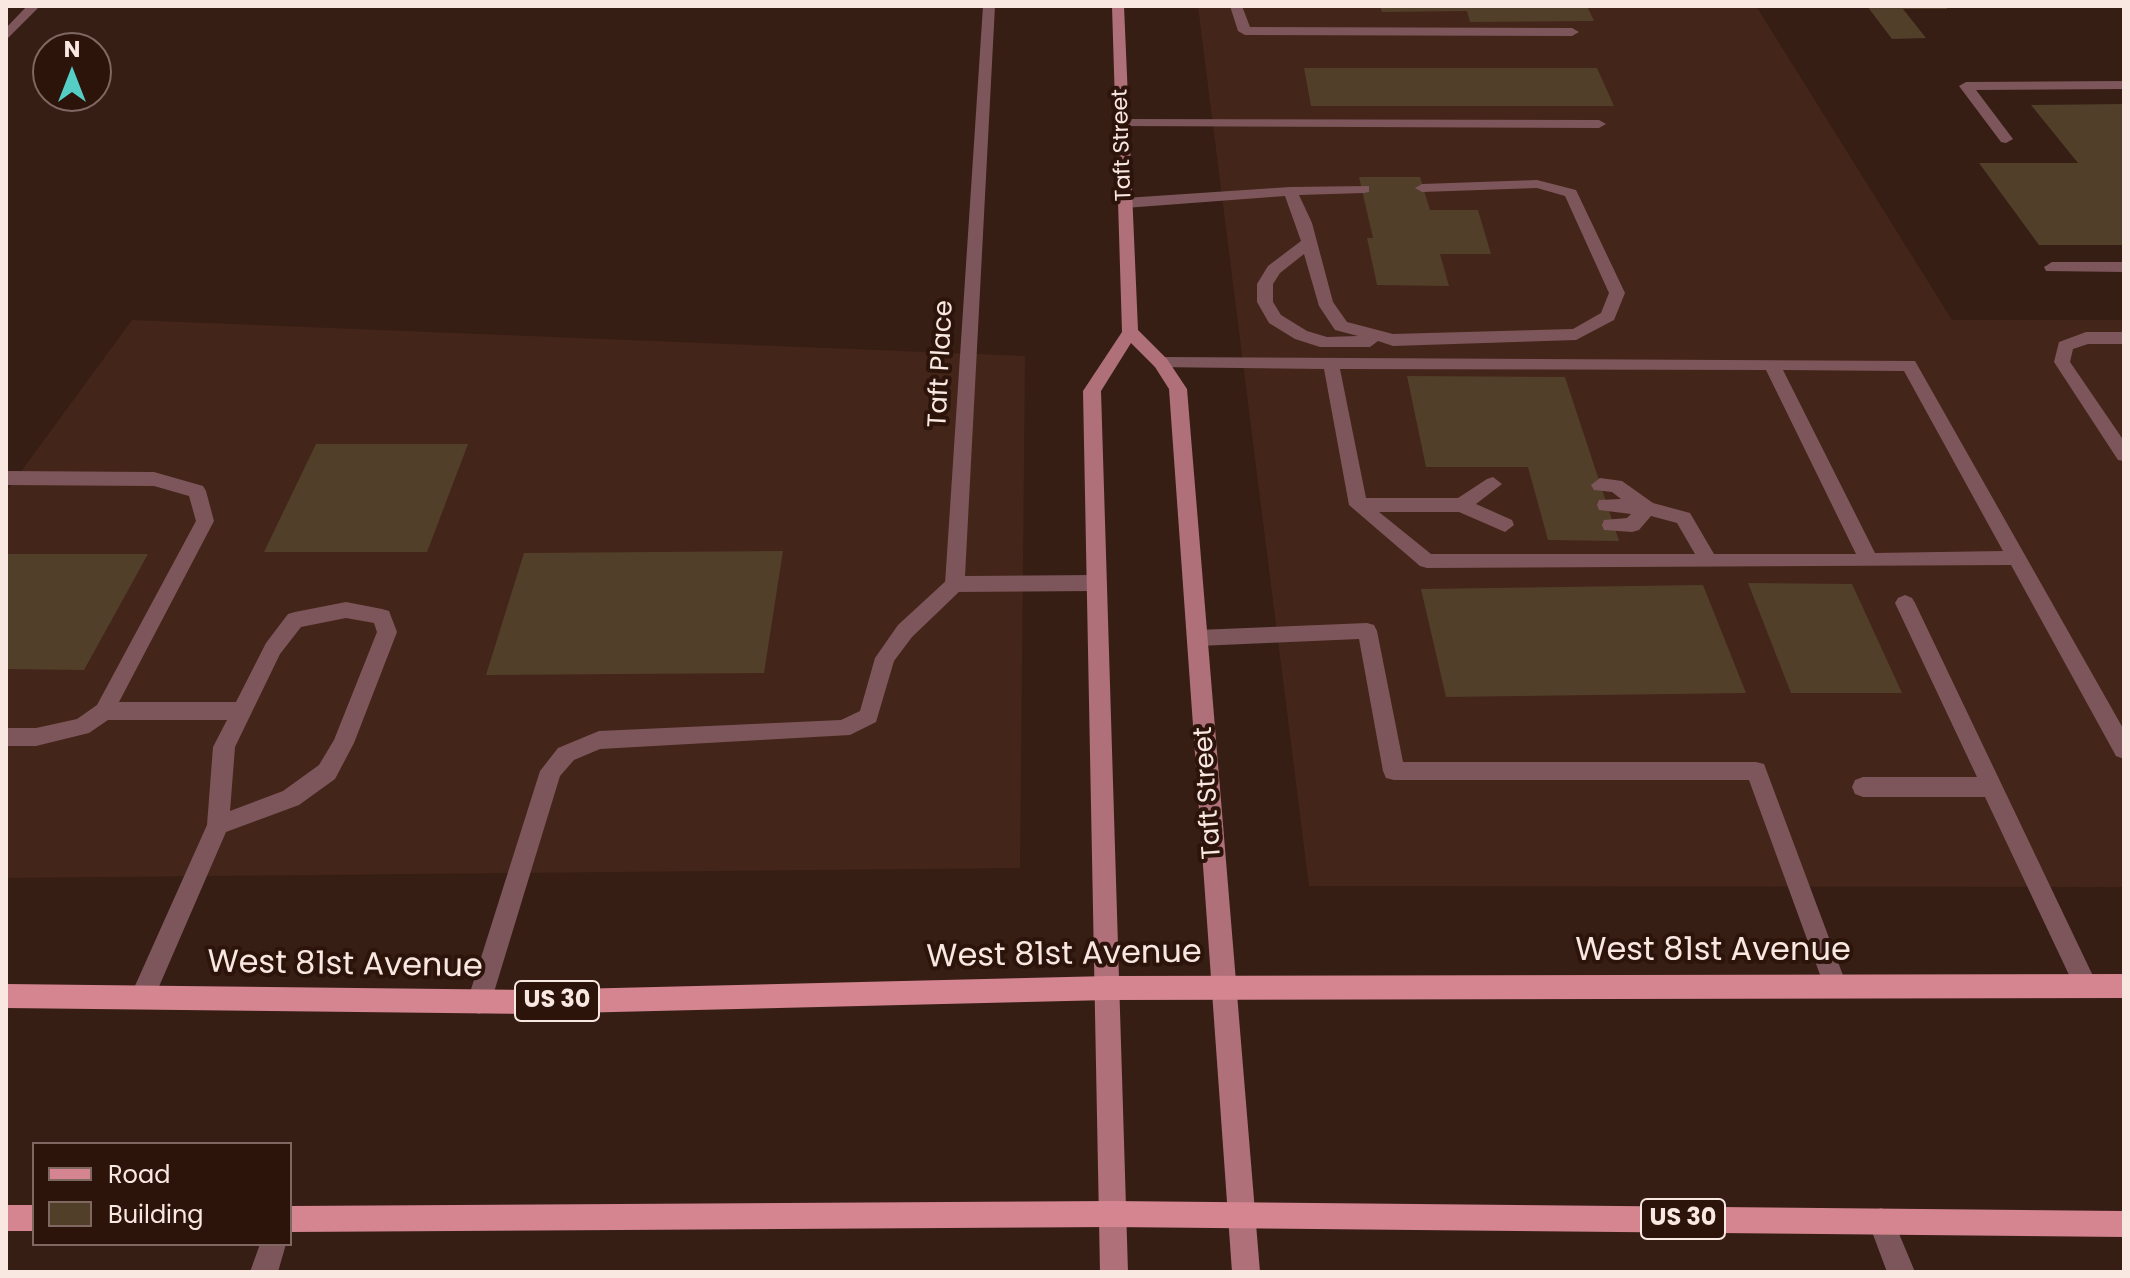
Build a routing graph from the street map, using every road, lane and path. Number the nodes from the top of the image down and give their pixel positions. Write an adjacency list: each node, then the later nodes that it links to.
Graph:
1 (34, 6): 6 (street)
2 (989, 6): 39 (street, Taft Place)
3 (1118, 6): 8 (main road, Taft Street)
4 (1236, 6): 5 (street)
5 (1572, 32)
6 (6, 36)
7 (2124, 85): 10 (street)
8 (1122, 123): 9 (street); 14 (main road, Taft Street)
9 (1599, 124)
10 (2006, 139)
11 (1422, 188): 20 (street)
12 (1364, 189): 13 (street)
13 (1290, 191): 14 (street); 15 (street)
14 (1125, 203): 18 (main road, Taft Street)
15 (1309, 242): 20 (street); 20 (street)
16 (2052, 267): 17 (street)
17 (2124, 267)
18 (1130, 332): 21 (main road, Taft Street); 38 (main road)
19 (2124, 338): 24 (street)
20 (1393, 340)
21 (1161, 363): 22 (street); 41 (main road, Taft Street)
22 (1331, 364): 23 (street); 28 (street)
23 (1772, 366): 35 (street); 37 (street)
24 (2124, 455)
25 (6, 478): 42 (street)
26 (1493, 484): 29 (street)
27 (1600, 485): 32 (street)
28 (1358, 505): 29 (street); 36 (street)
29 (1461, 505): 30 (street); 33 (street)
30 (1499, 505)
31 (1606, 505): 32 (street)
32 (1647, 508): 34 (street); 36 (street)
33 (1505, 525)
34 (1611, 525)
35 (2016, 558): 37 (street); 45 (street)
36 (1709, 561): 37 (street)
37 (1869, 561)
38 (1097, 583): 39 (street); 53 (main road)
39 (955, 584): 56 (street)
40 (1905, 603): 47 (street)
41 (1198, 638): 49 (street); 52 (main road, Taft Street)
42 (104, 711): 43 (street); 44 (street)
43 (243, 711): 48 (street); 48 (street)
44 (6, 737)
45 (2124, 750)
46 (1863, 787): 47 (street)
47 (1992, 787): 50 (street)
48 (218, 825): 55 (street)
49 (1835, 986): 50 (main road, West 81st Avenue / US 30); 52 (main road, West 81st Avenue / US 30)
50 (2086, 986): 51 (main road, West 81st Avenue / US 30)
51 (2124, 986)
52 (1223, 987): 53 (main road, West 81st Avenue / US 30); 58 (main road, Taft Street)
53 (1108, 988): 56 (main road, West 81st Avenue / US 30); 57 (main road)
54 (6, 996): 55 (main road, West 81st Avenue / US 30)
55 (142, 997): 56 (main road, West 81st Avenue / US 30)
56 (479, 1002)
57 (1112, 1214): 58 (main road, US 30); 61 (main road, US 30); 66 (main road)
58 (1241, 1215): 62 (main road, US 30); 67 (main road, Taft Street)
59 (6, 1218): 60 (main road)
60 (32, 1218)
61 (292, 1219)
62 (1881, 1221): 63 (main road, US 30); 68 (street)
63 (2124, 1224)
64 (272, 1246): 65 (street)
65 (264, 1272)
66 (1114, 1272)
67 (1246, 1272)
68 (1901, 1272)

